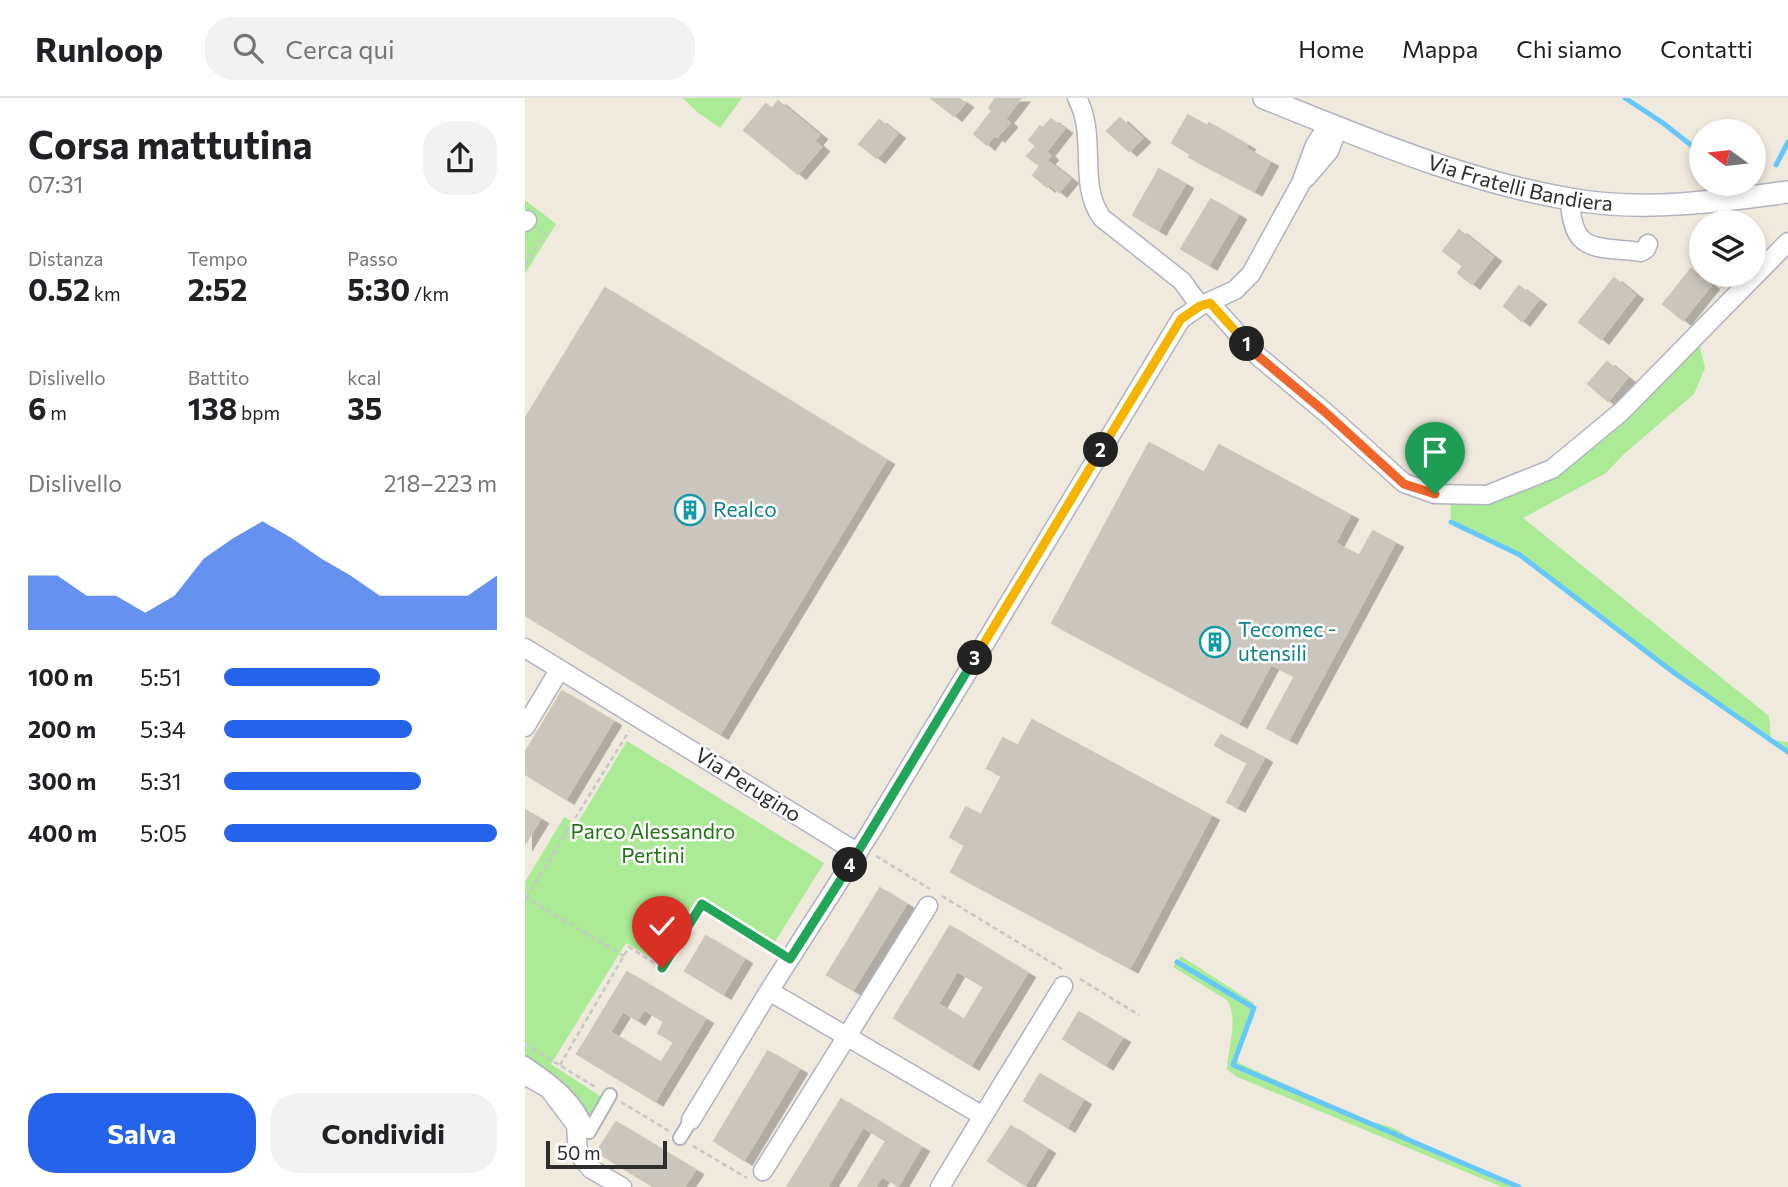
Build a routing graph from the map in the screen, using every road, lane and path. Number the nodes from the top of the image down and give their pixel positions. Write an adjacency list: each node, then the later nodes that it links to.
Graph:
1 (1077, 98): 10 (street)
2 (1264, 98): 3 (street, Via Fratelli Bandiera)
3 (1338, 128): 5 (street, Via Fratelli Bandiera); 10 (street)
4 (1788, 192): 5 (street, Via Fratelli Bandiera)
5 (1570, 199): 8 (street)
6 (526, 221): 9 (path)
7 (1788, 242): 10 (street)
8 (1648, 244)
9 (525, 265)
10 (1205, 305): 15 (street)
11 (525, 648): 13 (street, Via Perugino)
12 (555, 677): 14 (street)
13 (638, 717): 15 (street, Via Perugino); 16 (path)
14 (525, 727)
15 (860, 850): 19 (street); 20 (path)
16 (526, 897): 18 (path)
17 (928, 906): 23 (street)
18 (624, 956): 19 (path); 26 (path)
19 (790, 959): 21 (street)
20 (1070, 979): 22 (path); 29 (street)
21 (769, 991): 23 (street); 30 (street)
22 (1139, 1015)
23 (847, 1038): 29 (street); 32 (street)
24 (525, 1044): 26 (path)
25 (525, 1063): 28 (street)
26 (560, 1065): 28 (path)
27 (525, 1075): 33 (street)
28 (610, 1096): 31 (path)
29 (983, 1116): 34 (street)
30 (691, 1120): 31 (street)
31 (680, 1138): 32 (path)
32 (759, 1178)
33 (622, 1187)
34 (940, 1187)

